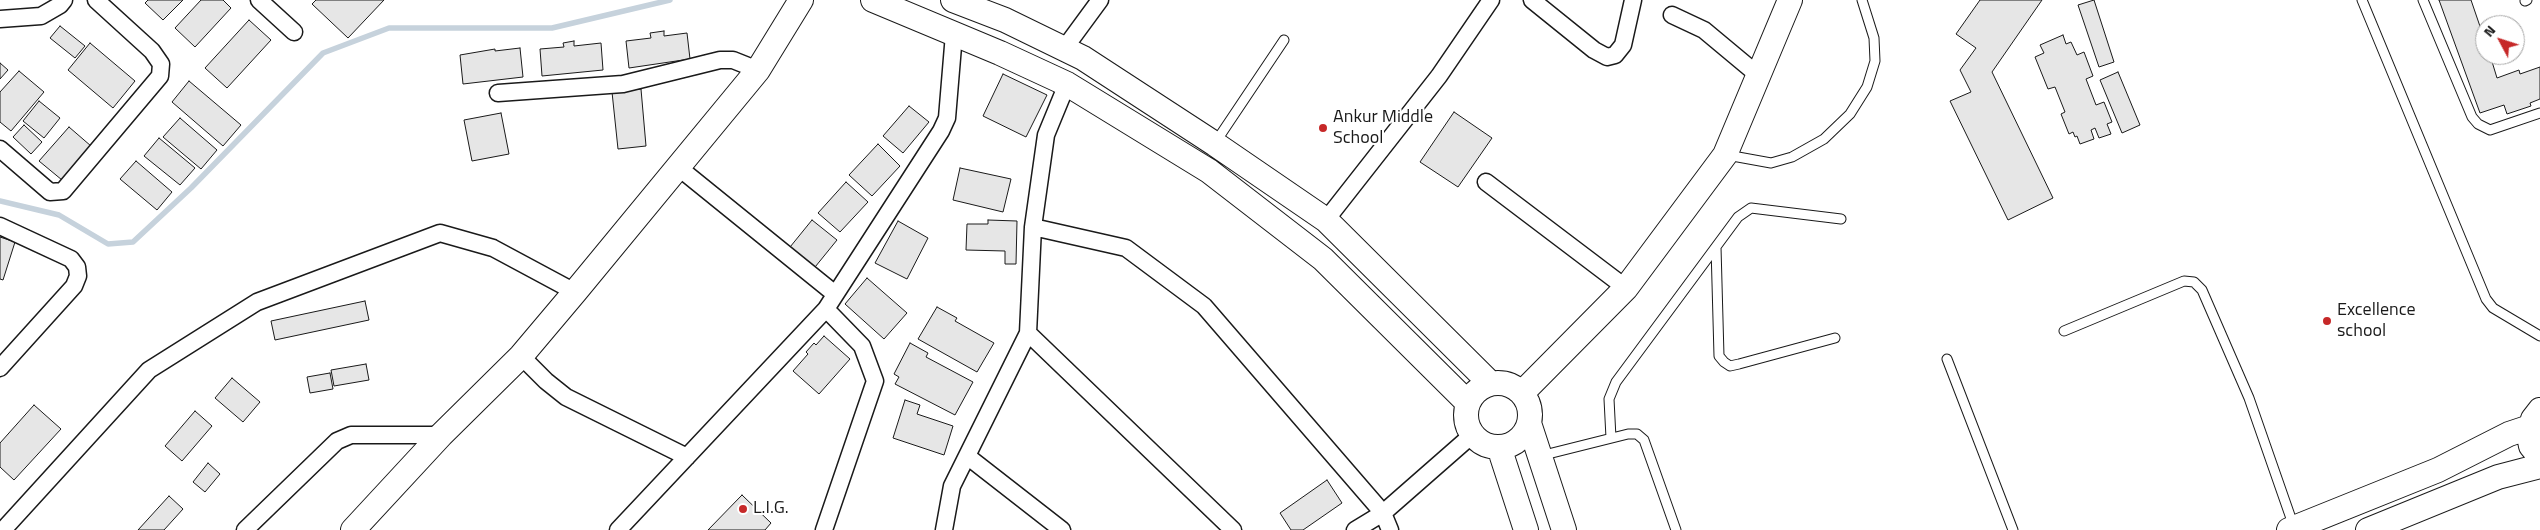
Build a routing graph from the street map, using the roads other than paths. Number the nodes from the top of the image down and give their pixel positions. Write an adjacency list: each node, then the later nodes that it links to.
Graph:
1 (64, 0): 16 (street)
2 (96, 0): 27 (street)
3 (259, 0): 17 (street)
4 (801, 0): 21 (street)
5 (873, 0): 18 (street)
6 (953, 0): 20 (street)
7 (1100, 0): 20 (street)
8 (1490, 0): 32 (street)
9 (1532, 0): 10 (street)
10 (1633, 0)
11 (1790, 0): 22 (street)
12 (1862, 0): 28 (lane)
13 (2362, 0): 42 (lane)
14 (2423, 0): 25 (lane)
15 (1672, 15): 22 (street)
16 (0, 19)
17 (294, 32)
18 (954, 34): 23 (street); 38 (street)
19 (1284, 40): 26 (lane)
20 (1064, 49): 26 (street)
21 (758, 70): 24 (street); 29 (street)
22 (1758, 76): 28 (street)
23 (1067, 84): 34 (street); 49 (street)
24 (498, 93)
25 (2540, 113)
26 (1215, 144): 32 (street)
27 (0, 149)
28 (1724, 154): 36 (street)
29 (678, 167): 37 (street); 38 (street)
30 (1486, 182): 36 (street)
31 (1841, 219): 35 (lane)
32 (1326, 220): 47 (street)
33 (0, 226): 46 (street)
34 (1034, 227): 41 (street); 61 (street)
35 (1716, 247): 43 (lane); 54 (lane)
36 (1626, 288): 48 (street)
37 (575, 292): 44 (street); 63 (street)
38 (835, 294): 39 (street)
39 (826, 309): 58 (street); 67 (street)
40 (2064, 331): 62 (lane)
41 (1028, 333): 56 (street); 70 (street)
42 (2540, 336)
43 (1835, 338)
44 (521, 356): 52 (street); 58 (street)
45 (1947, 359): 76 (lane)
46 (0, 368)
47 (1490, 383): 48 (street); 49 (street)
48 (1522, 393): 51 (street)
49 (1468, 404): 53 (street)
50 (2535, 419): 59 (street); 62 (street)
51 (1529, 422): 55 (street); 57 (street)
52 (441, 435): 64 (street); 65 (street)
53 (1472, 435): 55 (street); 61 (street)
54 (1612, 438): 57 (lane); 75 (lane)
55 (1499, 447): 73 (street)
56 (966, 456): 68 (street); 69 (street)
57 (1539, 456): 74 (street)
58 (687, 457): 66 (street)
59 (2540, 457)
60 (2540, 466): 77 (street)
61 (1383, 512): 71 (street); 72 (street)
62 (2292, 529)
63 (3, 530)
64 (245, 530)
65 (353, 530)
66 (618, 530)
67 (824, 530)
68 (944, 530)
69 (1062, 530)
70 (1233, 530)
71 (1355, 530)
72 (1390, 530)
73 (1526, 530)
74 (1564, 530)
75 (1676, 530)
76 (2013, 530)
77 (2368, 530)

